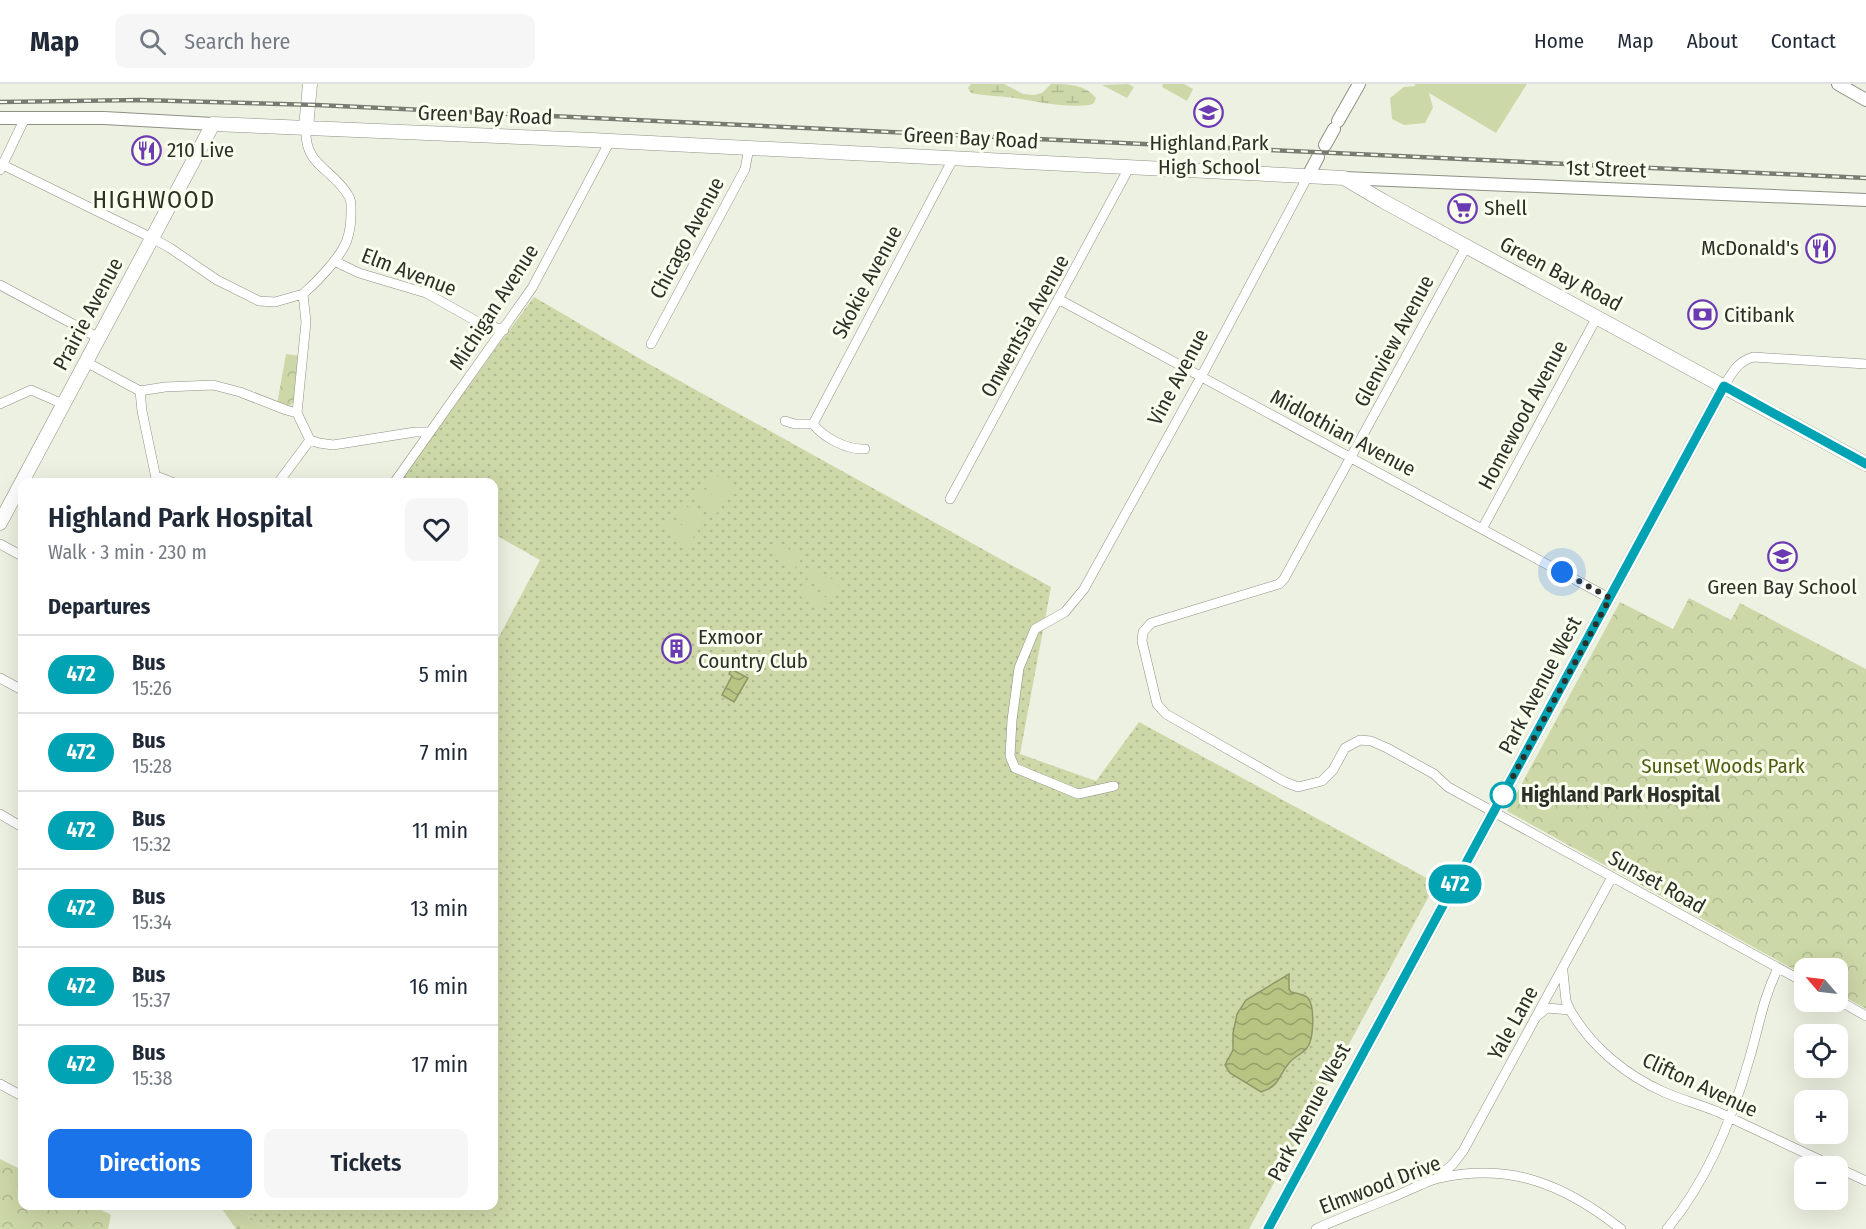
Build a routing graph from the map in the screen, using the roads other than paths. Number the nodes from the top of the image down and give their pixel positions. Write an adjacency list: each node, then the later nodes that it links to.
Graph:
1 (310, 84): 8 (main road)
2 (1359, 84): 14 (street, Vine Avenue)
3 (1838, 84): 4 (street)
4 (1866, 99)
5 (0, 118): 6 (street, Green Bay Road)
6 (26, 118): 7 (street, Green Bay Road); 12 (street)
7 (213, 124): 8 (main road, Green Bay Road); 17 (main road, Prairie Avenue)
8 (306, 128): 9 (main road, Green Bay Road); 19 (street)
9 (610, 141): 10 (main road, Green Bay Road); 24 (street, Michigan Avenue)
10 (749, 148): 11 (main road, Green Bay Road); 26 (street, Chicago Avenue)
11 (954, 158): 13 (main road, Green Bay Road); 36 (street, Skokie Avenue)
12 (2, 168): 17 (street)
13 (1129, 168): 14 (main road, Green Bay Road); 22 (street, Onwentsia Avenue)
14 (1308, 176): 15 (main road, Green Bay Road); 29 (street, Vine Avenue)
15 (1344, 178): 16 (street, 1st Street); 18 (main road, Green Bay Road)
16 (1866, 200)
17 (152, 238): 21 (street); 25 (main road, Prairie Avenue)
18 (1466, 247): 23 (main road, Green Bay Road); 40 (street, Glenview Avenue)
19 (334, 261): 21 (street); 24 (street, Elm Avenue)
20 (0, 285): 25 (street)
21 (303, 294): 34 (street)
22 (1060, 300): 29 (street, Midlothian Avenue); 47 (street, Onwentsia Avenue)
23 (1597, 317): 30 (main road, Green Bay Road); 49 (street, Homewood Avenue)
24 (504, 330): 37 (street, Michigan Avenue)
25 (99, 338): 27 (main road, Prairie Avenue)
26 (651, 344)
27 (86, 362): 31 (street); 33 (main road, Prairie Avenue)
28 (1866, 363): 30 (street, Park Avenue West)
29 (1201, 377): 40 (street, Midlothian Avenue); 55 (street, Vine Avenue)
30 (1724, 386): 41 (main road, Green Bay Road); 52 (street, Park Avenue West)
31 (140, 391): 34 (street); 43 (street)
32 (0, 404): 33 (street)
33 (63, 404): 42 (main road, Prairie Avenue)
34 (297, 413): 38 (street)
35 (785, 421): 36 (street)
36 (813, 424): 39 (street)
37 (430, 432): 38 (street); 45 (street, Michigan Avenue)
38 (310, 440): 44 (street)
39 (865, 449)
40 (1352, 458): 49 (street, Midlothian Avenue); 56 (street, Glenview Avenue)
41 (1866, 464)
42 (24, 478)
43 (156, 478)
44 (282, 478)
45 (398, 478)
46 (18, 489): 48 (main road, Prairie Avenue)
47 (950, 500)
48 (0, 523)
49 (1482, 529): 52 (street, Midlothian Avenue)
50 (0, 544): 51 (street)
51 (18, 554)
52 (1610, 598): 56 (street, Park Avenue West)
53 (0, 678): 54 (street)
54 (18, 688)
55 (1114, 786)
56 (1494, 812): 59 (street, Sunset Road); 74 (street, Park Avenue West)
57 (0, 814): 58 (street)
58 (18, 825)
59 (1612, 878): 60 (street, Yale Lane); 61 (street, Sunset Road)
60 (1564, 967): 64 (street, Clifton Avenue); 66 (street, Yale Lane)
61 (1778, 968): 62 (street, Sunset Road); 69 (street)
62 (1794, 977)
63 (1848, 1006): 65 (street)
64 (1570, 1010): 66 (street); 69 (street, Clifton Avenue)
65 (1866, 1016)
66 (1536, 1017): 72 (street, Yale Lane)
67 (0, 1084): 68 (street)
68 (18, 1094)
69 (1730, 1118): 70 (street, Clifton Avenue); 77 (street)
70 (1811, 1156)
71 (1848, 1173): 73 (street, Clifton Avenue)
72 (1437, 1178): 75 (street, Elmwood Drive); 76 (street, Elmwood Drive)
73 (1866, 1181)
74 (1268, 1229)
75 (1316, 1229)
76 (1621, 1229)
77 (1667, 1229)

